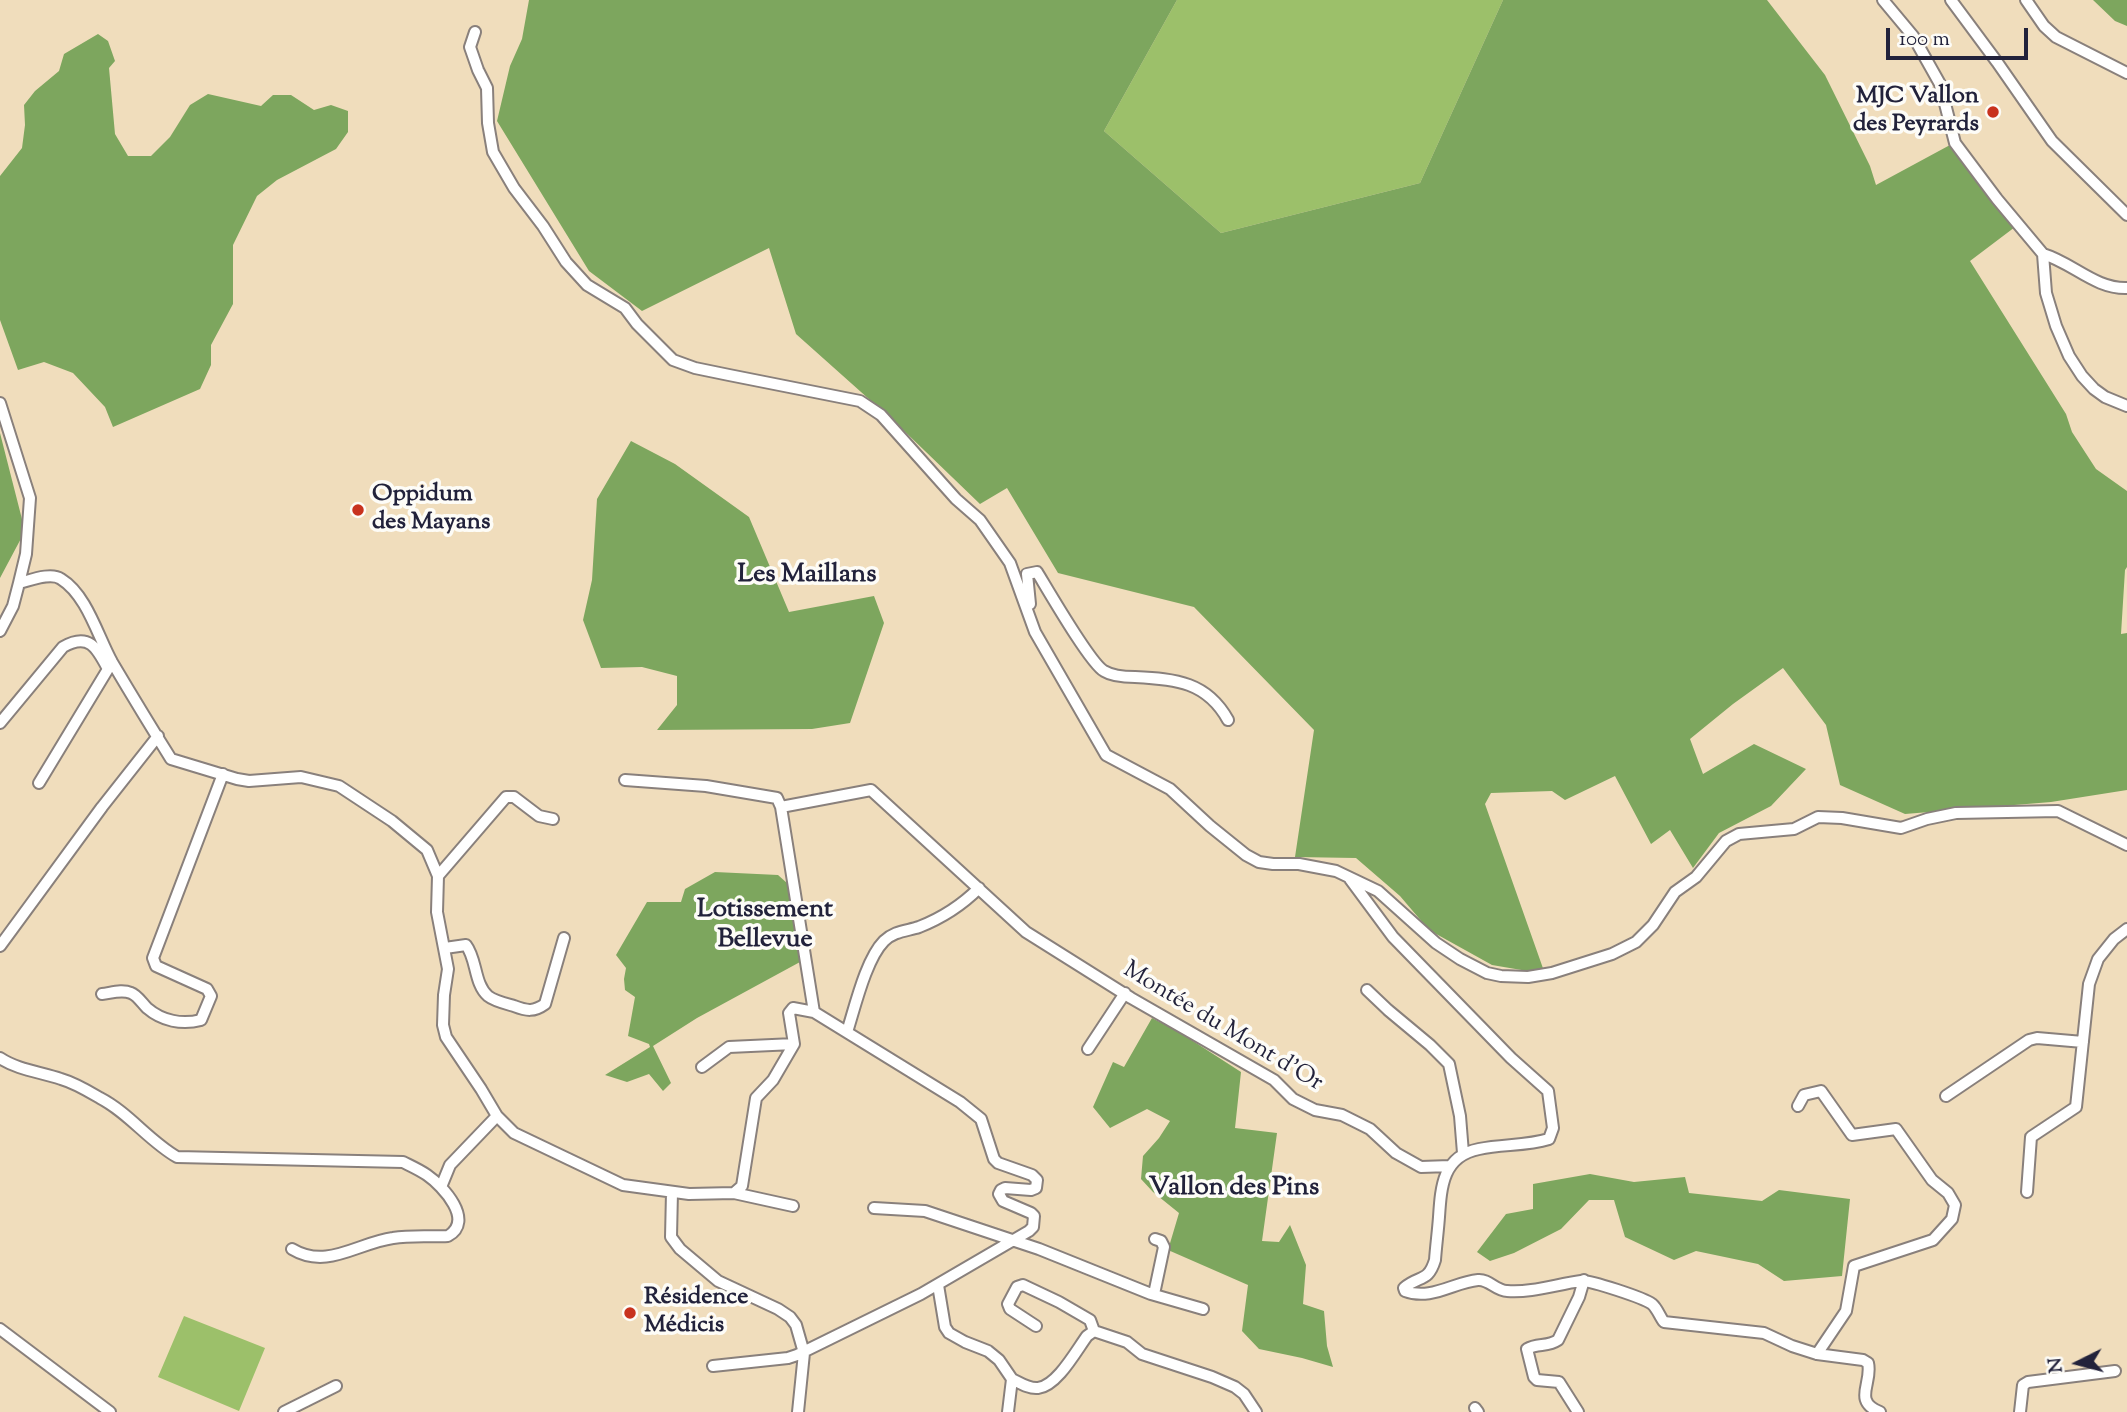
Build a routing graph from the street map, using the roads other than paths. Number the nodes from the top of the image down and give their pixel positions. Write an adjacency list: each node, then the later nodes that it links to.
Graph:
1 (1883, 0): 7 (street)
2 (1951, 0): 6 (street)
3 (2026, 0): 5 (street)
4 (475, 32): 15 (street)
5 (2127, 73)
6 (2127, 215)
7 (2043, 254): 8 (street); 10 (street)
8 (2127, 288)
9 (0, 403): 11 (street)
10 (2127, 406)
11 (19, 583): 12 (street); 13 (street)
12 (0, 631)
13 (99, 635): 14 (street); 18 (street)
14 (84, 641): 17 (street); 21 (street)
15 (1041, 644): 16 (street); 26 (street)
16 (1228, 720)
17 (0, 723)
18 (158, 736): 19 (street); 30 (street)
19 (223, 774): 25 (street); 34 (street)
20 (625, 780): 22 (street)
21 (39, 783)
22 (781, 807): 27 (street, Montée du Mont d'Or); 35 (street)
23 (554, 819): 25 (street)
24 (2127, 845): 26 (street)
25 (438, 876): 31 (street)
26 (1348, 877): 45 (street)
27 (979, 888): 33 (street, Montée du Mont d'Or); 36 (street)
28 (2127, 929): 37 (street)
29 (564, 938): 31 (street)
30 (0, 946)
31 (445, 948): 44 (street)
32 (1367, 990): 45 (street)
33 (1125, 993): 39 (street); 46 (street, Montée du Mont d'Or)
34 (102, 994)
35 (814, 1012): 36 (street); 38 (street)
36 (847, 1032): 54 (street)
37 (2083, 1042): 42 (street); 49 (street)
38 (794, 1044): 41 (street); 50 (street)
39 (1088, 1049)
40 (0, 1058): 47 (street)
41 (702, 1067)
42 (1946, 1096)
43 (1798, 1106): 66 (street)
44 (497, 1116): 47 (street); 48 (street)
45 (1463, 1153): 46 (street)
46 (1450, 1166): 56 (street)
47 (441, 1187): 55 (street)
48 (672, 1192): 50 (street); 65 (street)
49 (2027, 1192)
50 (734, 1193): 51 (street)
51 (793, 1206)
52 (874, 1208): 54 (street)
53 (1155, 1239): 59 (street)
54 (1013, 1241): 57 (street); 59 (street)
55 (292, 1249)
56 (1584, 1280): 66 (street); 76 (street)
57 (938, 1285): 58 (street); 60 (street)
58 (921, 1294): 60 (street); 65 (street)
59 (1154, 1294): 61 (street)
60 (941, 1306): 69 (street)
61 (1203, 1308)
62 (1036, 1326): 64 (street)
63 (0, 1329): 71 (street)
64 (1094, 1331): 69 (street); 75 (street)
65 (801, 1354): 67 (street); 73 (street)
66 (1818, 1354): 77 (street)
67 (713, 1366)
68 (2115, 1371): 78 (street)
69 (1012, 1380): 74 (street)
70 (336, 1386): 72 (street)
71 (110, 1412)
72 (284, 1412)
73 (796, 1412)
74 (1008, 1412)
75 (1256, 1412)
76 (1578, 1412)
77 (1880, 1412)
78 (2020, 1412)

